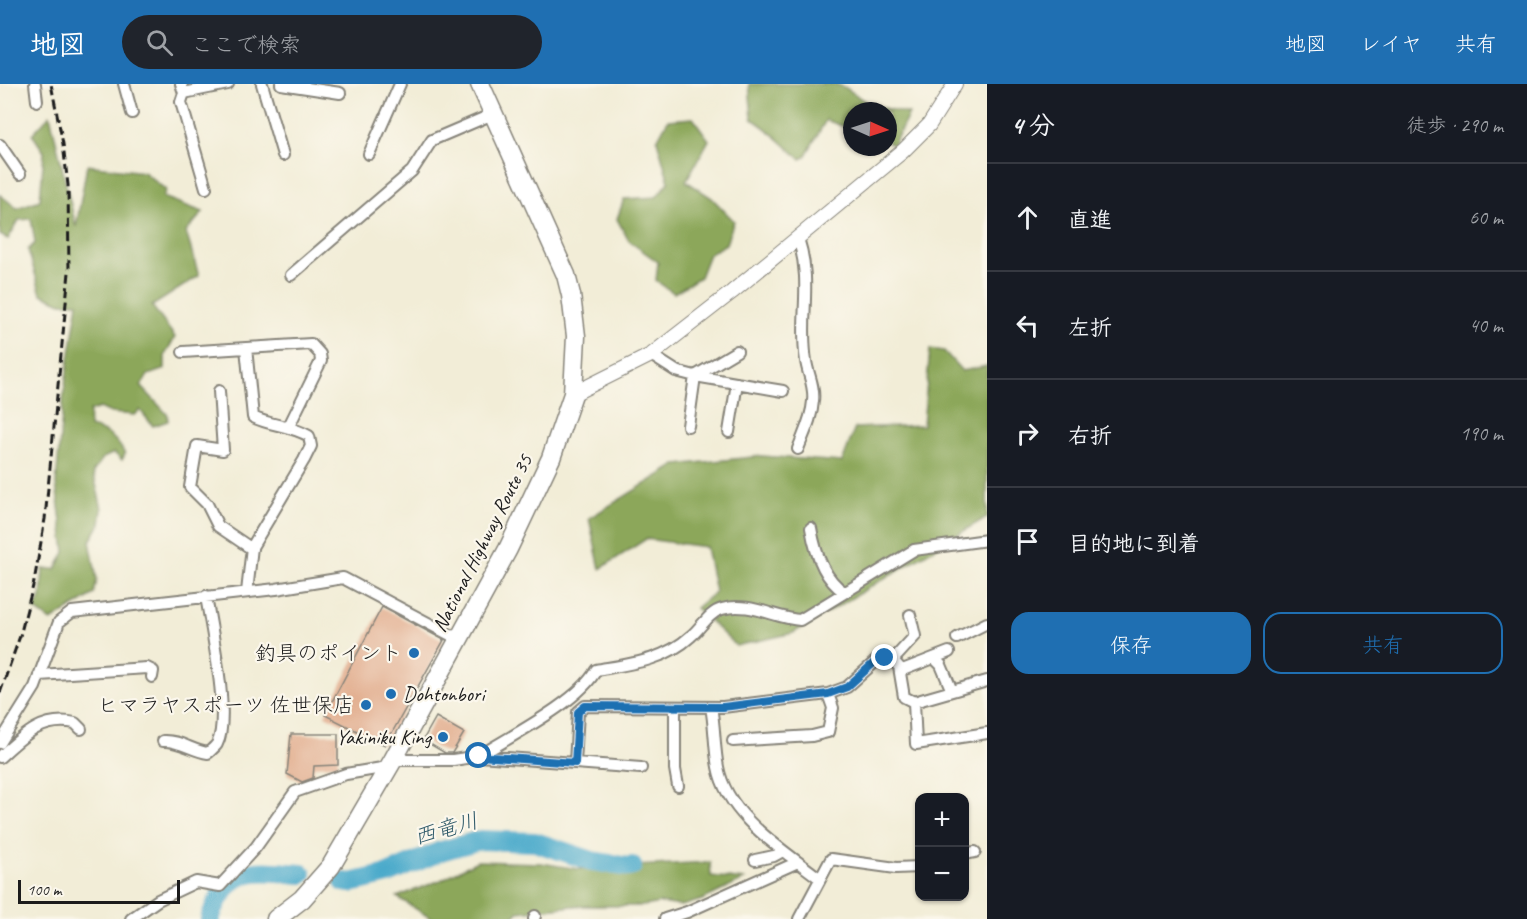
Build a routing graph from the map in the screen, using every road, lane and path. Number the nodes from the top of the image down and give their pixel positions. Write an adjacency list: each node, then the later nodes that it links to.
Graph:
1 (35, 84): 11 (street)
2 (124, 84): 12 (street)
3 (228, 84): 9 (street)
4 (262, 84): 16 (street)
5 (281, 84): 10 (street)
6 (400, 84): 15 (street)
7 (480, 84): 13 (highway, National Highway Route 35)
8 (955, 84): 19 (street)
9 (183, 89): 18 (street)
10 (340, 93)
11 (38, 101)
12 (132, 113)
13 (493, 114): 20 (street); 29 (highway, National Highway Route 35)
14 (0, 145): 17 (street)
15 (369, 153)
16 (283, 155)
17 (20, 174)
18 (206, 188)
19 (798, 238): 24 (street); 33 (street)
20 (291, 274)
21 (246, 348): 23 (street); 30 (street); 30 (street)
22 (737, 351): 25 (street)
23 (183, 352)
24 (651, 355): 25 (street); 29 (street)
25 (695, 376): 26 (street); 31 (street)
26 (737, 382): 27 (street); 32 (street)
27 (783, 391)
28 (219, 392): 36 (street)
29 (573, 394): 43 (highway, National Highway Route 35)
30 (289, 426): 36 (street)
31 (688, 426)
32 (729, 432)
33 (798, 449)
34 (811, 528): 38 (street)
35 (987, 540): 38 (street)
36 (252, 549): 37 (street)
37 (247, 592): 39 (street); 43 (street)
38 (844, 592): 61 (street)
39 (206, 596): 48 (street); 58 (street)
40 (910, 615): 46 (street)
41 (987, 624): 42 (street)
42 (957, 638)
43 (458, 639): 64 (highway, National Highway Route 35)
44 (949, 652): 45 (street)
45 (934, 658): 47 (street); 51 (street)
46 (893, 660): 47 (street); 52 (street)
47 (900, 671): 53 (street)
48 (39, 675): 49 (street); 60 (street)
49 (152, 677)
50 (987, 681): 51 (street)
51 (952, 691): 53 (street)
52 (828, 694): 55 (street); 59 (street)
53 (914, 702): 57 (street)
54 (675, 707): 55 (street); 63 (street); 66 (street)
55 (711, 707): 67 (street)
56 (81, 729): 62 (street)
57 (987, 733)
58 (164, 741)
59 (734, 741)
60 (0, 743)
61 (479, 756): 63 (street); 64 (street)
62 (0, 757)
63 (575, 763): 65 (street)
64 (391, 764): 72 (street); 73 (highway, National Highway Route 35)
65 (641, 768)
66 (678, 786)
67 (783, 850): 68 (street); 69 (street)
68 (755, 860)
69 (798, 862): 71 (street); 74 (street)
70 (915, 867): 71 (street)
71 (819, 878): 75 (street)
72 (131, 919)
73 (276, 919)
74 (665, 919)
75 (799, 919)

